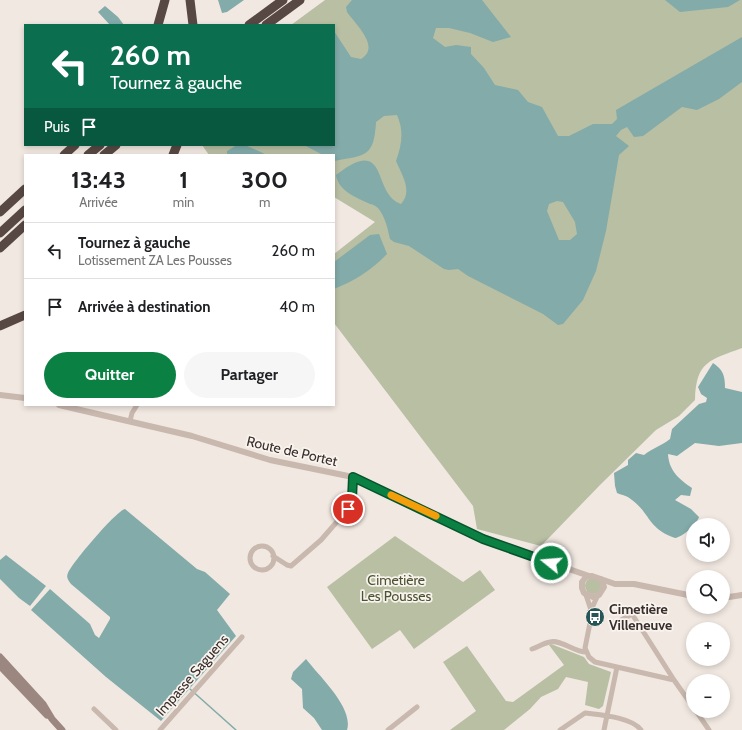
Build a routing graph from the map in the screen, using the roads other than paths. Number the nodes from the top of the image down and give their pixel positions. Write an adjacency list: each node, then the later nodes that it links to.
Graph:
1 (165, 0): 5 (highway)
2 (190, 0): 6 (highway)
3 (283, 0): 7 (highway)
4 (300, 0): 8 (highway)
5 (158, 24)
6 (193, 24)
7 (250, 24)
8 (267, 24)
9 (74, 146): 12 (highway)
10 (99, 146): 13 (highway)
11 (115, 146): 14 (highway)
12 (65, 154)
13 (89, 154)
14 (105, 154)
15 (24, 190): 17 (highway)
16 (24, 211): 19 (highway)
17 (0, 212)
18 (24, 226): 20 (highway)
19 (0, 233)
20 (0, 248)
21 (24, 315): 22 (highway)
22 (0, 326)
23 (0, 394): 24 (street)
24 (24, 398)
25 (63, 406): 27 (street, Route de Portet)
26 (136, 406): 27 (street)
27 (130, 422): 28 (street, Route de Portet)
28 (353, 477): 29 (street); 30 (street, Route de Portet)
29 (273, 556): 29 (street)
30 (576, 572): 31 (street, Route de Portet); 34 (street)
31 (589, 576): 32 (street); 34 (street)
32 (601, 580): 33 (street); 35 (street)
33 (615, 584): 35 (street); 37 (street)
34 (582, 585): 36 (street)
35 (603, 591): 39 (street)
36 (586, 595): 39 (street); 41 (street)
37 (686, 595)
38 (742, 595): 40 (street)
39 (597, 597): 41 (street)
40 (730, 597)
41 (591, 610): 45 (street)
42 (616, 623): 49 (street)
43 (242, 637): 58 (street, Impasse Saguens)
44 (532, 649): 45 (street)
45 (586, 652): 48 (street)
46 (0, 657): 55 (main road)
47 (0, 666): 55 (main road)
48 (617, 667): 49 (street); 53 (street)
49 (674, 680): 50 (street)
50 (686, 697)
51 (417, 707): 59 (street)
52 (94, 710): 57 (street)
53 (606, 716): 60 (street); 61 (street); 62 (street)
54 (701, 718): 63 (street)
55 (52, 719): 56 (main road)
56 (62, 730)
57 (116, 730)
58 (160, 730)
59 (388, 730)
60 (560, 730)
61 (604, 730)
62 (641, 730)
63 (710, 730)

